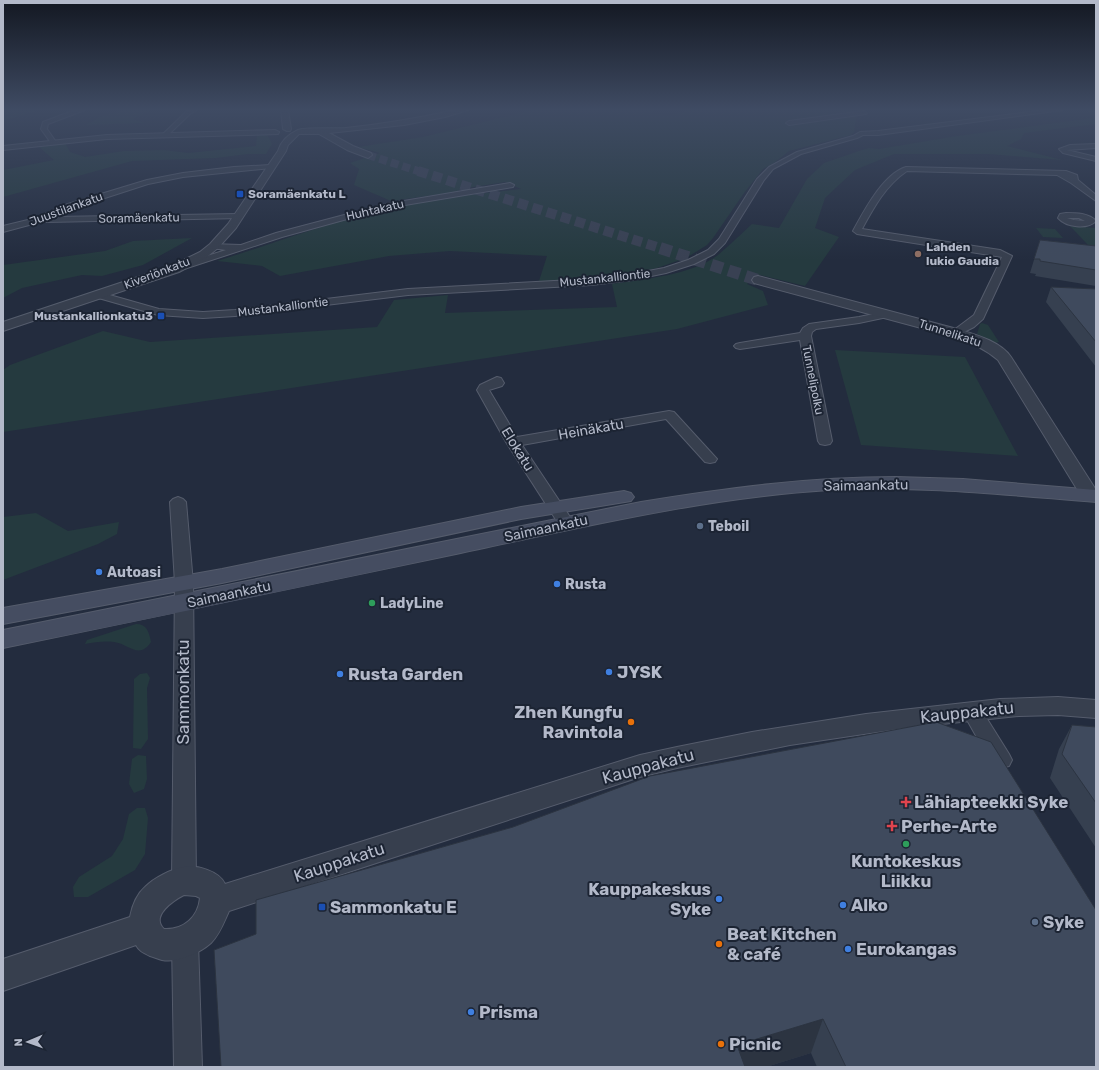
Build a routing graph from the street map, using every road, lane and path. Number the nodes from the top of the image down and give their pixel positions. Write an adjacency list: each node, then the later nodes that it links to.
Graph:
1 (275, 160): 3 (street, Kiveriönkatu)
2 (786, 160): 13 (street, Mustankalliontie)
3 (270, 168): 6 (street, Kiveriönkatu); 7 (street, Juustilankatu)
4 (510, 185): 10 (street, Huhtakatu)
5 (1096, 199): 16 (street)
6 (239, 216): 7 (street, Soramäenkatu); 9 (street, Kiveriönkatu)
7 (39, 220): 8 (street, Juustilankatu)
8 (3, 229)
9 (214, 246): 10 (street, Huhtakatu); 11 (street, Kiveriönkatu)
10 (242, 248): 11 (street, Huhtakatu)
11 (175, 269): 13 (street, Kiveriönkatu)
12 (758, 280): 14 (street, Tunnelikatu)
13 (99, 295): 15 (street, Kiveriönkatu)
14 (888, 314): 16 (street, Tunnelikatu); 17 (street, Tunnelipolku)
15 (3, 327)
16 (956, 333): 23 (street, Tunnelikatu)
17 (805, 336): 18 (street); 21 (street, Tunnelipolku)
18 (740, 346)
19 (497, 381): 20 (street, Elokatu)
20 (513, 442): 22 (street, Heinäkatu); 25 (street, Elokatu)
21 (825, 442)
22 (710, 459)
23 (1091, 489): 25 (main road, Saimaankatu)
24 (178, 502): 26 (street, Sammonkatu)
25 (561, 516): 26 (main road, Saimaankatu)
26 (183, 594): 27 (main road, Saimaankatu); 28 (main road, Saimaankatu); 32 (street, Sammonkatu)
27 (3, 616)
28 (3, 639)
29 (1096, 709): 30 (street, Kauppakatu)
30 (972, 711): 31 (street); 33 (street, Kauppakatu)
31 (1014, 780)
32 (184, 881): 33 (street); 34 (street)
33 (216, 901): 35 (street)
34 (144, 927): 35 (street); 36 (street)
35 (185, 941): 37 (street)
36 (3, 975)
37 (188, 1067)

